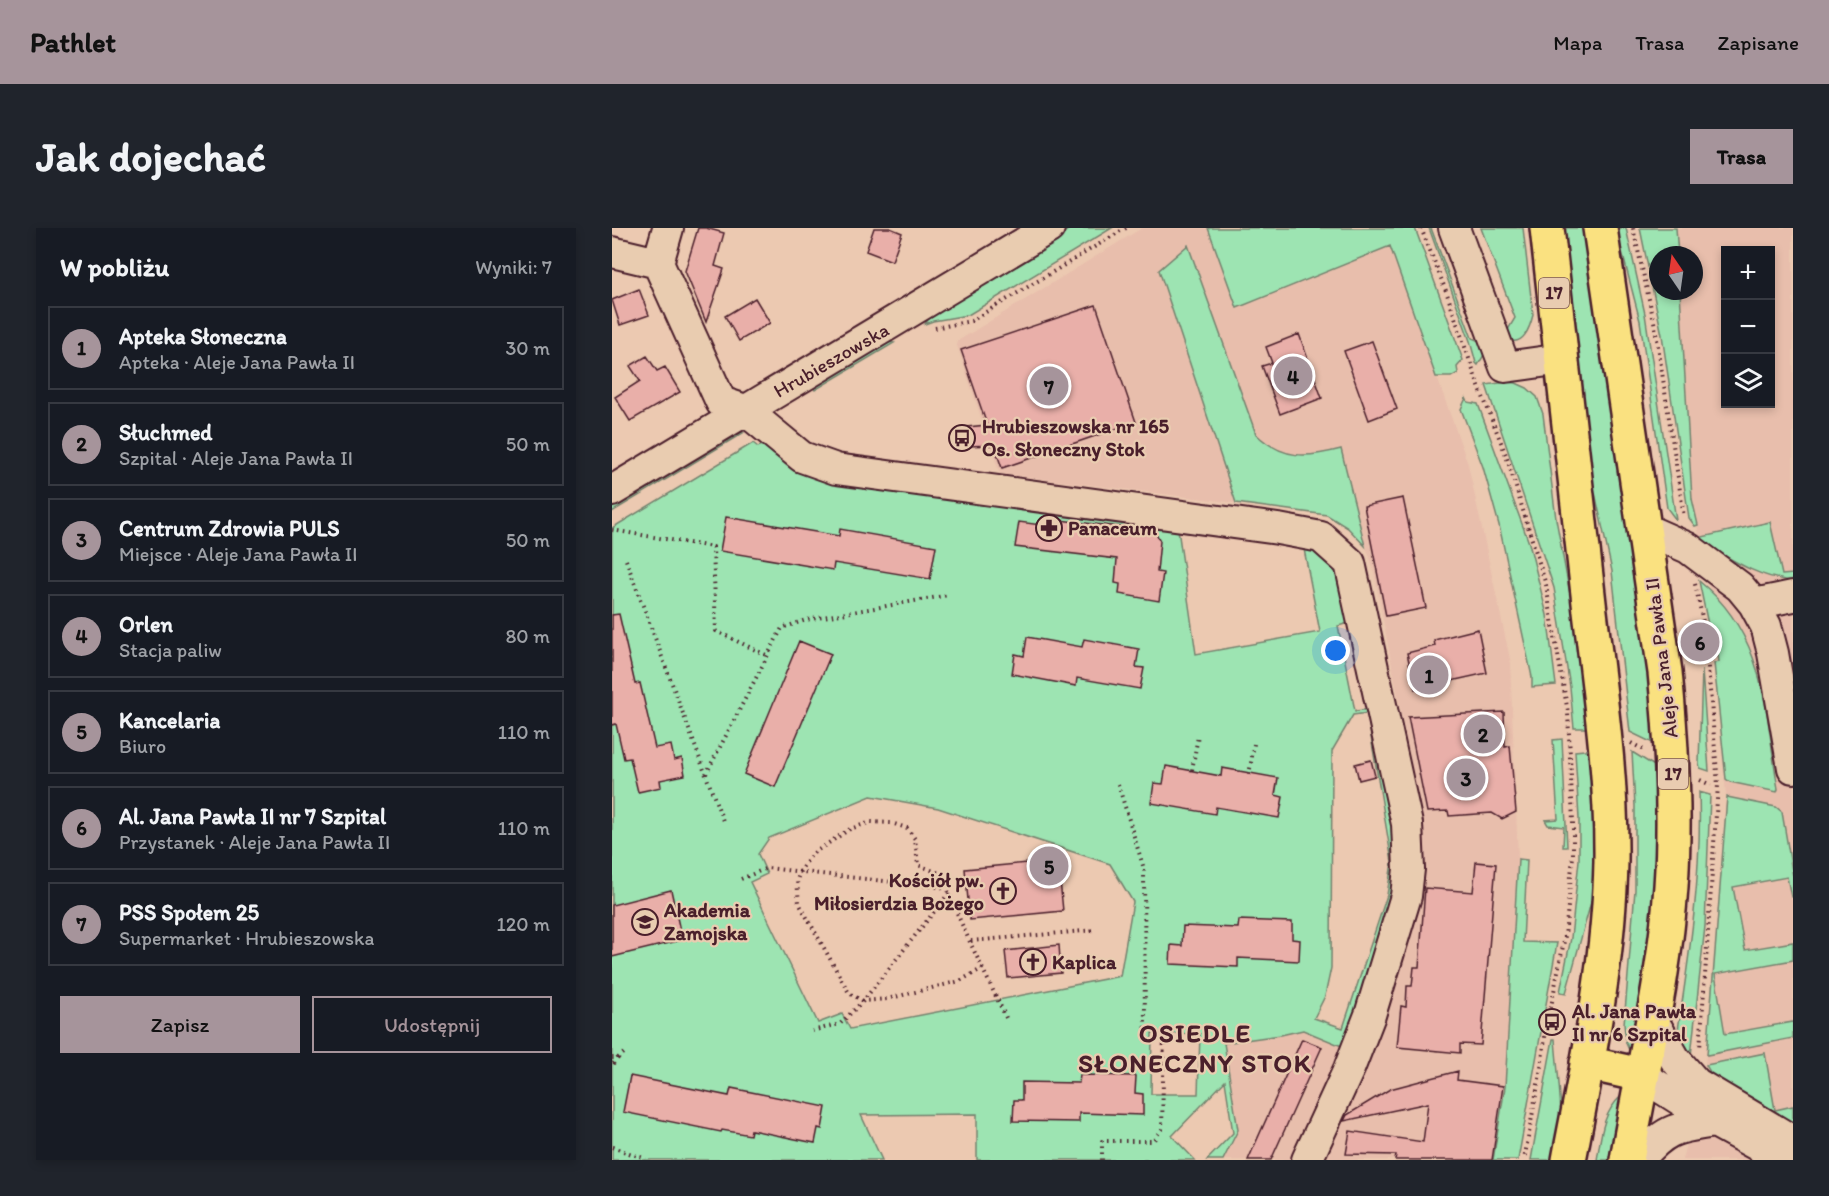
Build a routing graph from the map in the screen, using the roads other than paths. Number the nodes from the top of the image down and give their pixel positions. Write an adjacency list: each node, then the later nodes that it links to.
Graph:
1 (668, 228): 7 (street)
2 (1049, 228): 9 (street, Hrubieszowska)
3 (1454, 228): 8 (street)
4 (1547, 228): 8 (highway, 17)
5 (1600, 228): 11 (highway, Aleje Jana Pawła II / 17)
6 (612, 252): 7 (street)
7 (658, 263): 9 (street)
8 (1562, 359): 16 (highway, 17)
9 (745, 410): 10 (street, Hrubieszowska); 21 (street)
10 (612, 491)
11 (1645, 529): 13 (street); 15 (highway, Aleje Jana Pawła II / 17)
12 (1793, 596): 13 (street)
13 (1754, 604): 14 (street)
14 (1793, 768)
15 (1652, 1018): 17 (highway, Aleje Jana Pawła II / 17); 18 (street)
16 (1587, 1063): 17 (highway); 22 (highway, 17)
17 (1641, 1075): 18 (street); 19 (street); 23 (highway, Aleje Jana Pawła II / 17)
18 (1696, 1083): 20 (street)
19 (1715, 1122): 24 (street); 25 (street)
20 (1793, 1141)
21 (1307, 1160)
22 (1569, 1160)
23 (1627, 1160)
24 (1639, 1160)
25 (1784, 1160)

